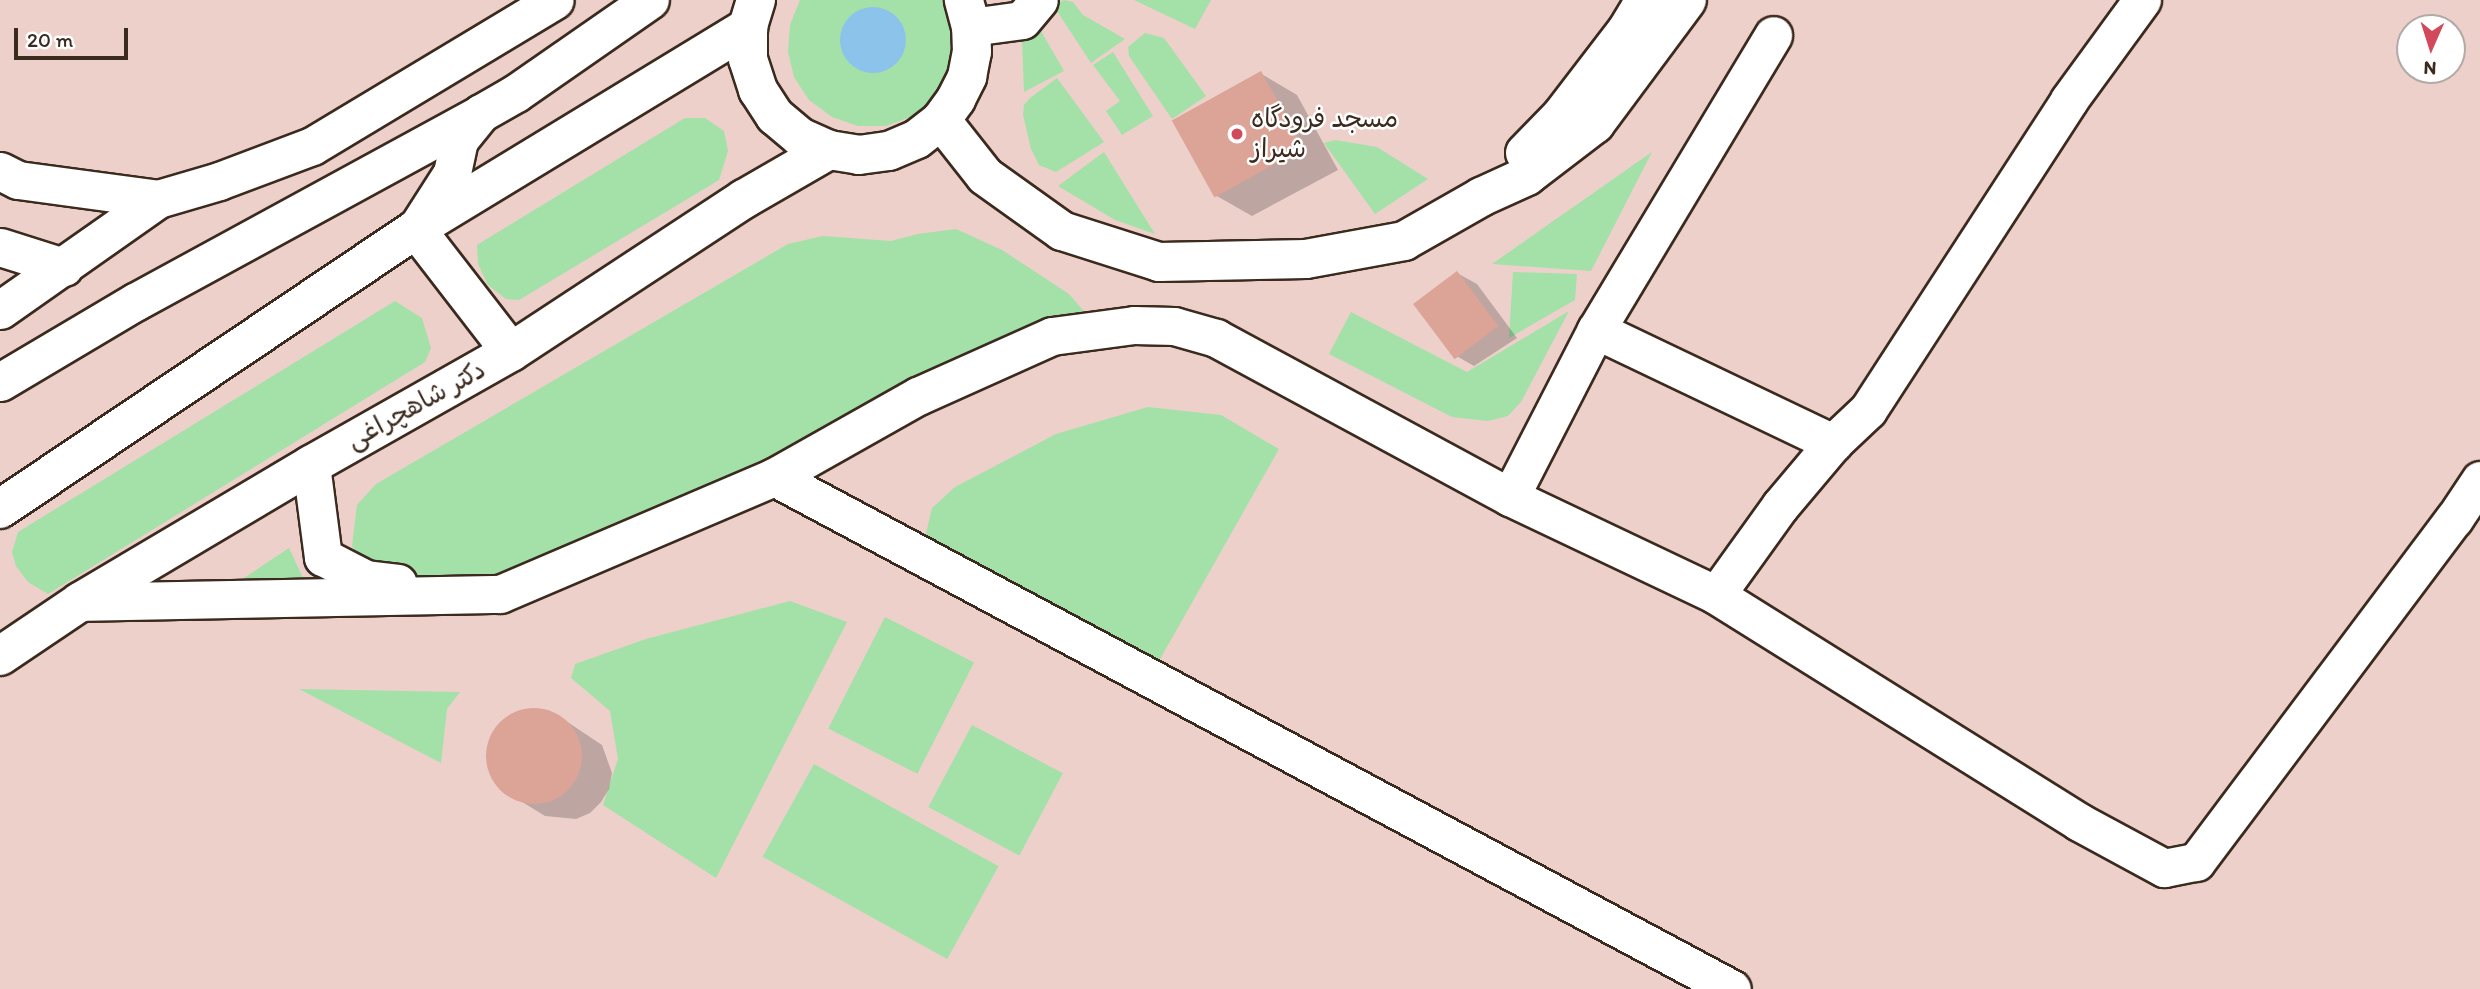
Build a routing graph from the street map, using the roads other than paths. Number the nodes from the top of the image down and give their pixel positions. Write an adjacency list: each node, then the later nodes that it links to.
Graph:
1 (555, 0): 15 (street)
2 (650, 0): 10 (street)
3 (1038, 0): 8 (street)
4 (1645, 0): 14 (main road)
5 (1687, 0): 14 (main road)
6 (2142, 0): 23 (street)
7 (752, 13): 12 (main road); 16 (main road)
8 (968, 13): 11 (main road)
9 (1773, 35): 20 (street)
10 (481, 113): 16 (street); 22 (street)
11 (941, 120): 12 (main road); 14 (main road)
12 (829, 150): 21 (main road, دکتر شاهچراغی)
13 (0, 171): 15 (street)
14 (1481, 197)
15 (158, 199): 18 (street)
16 (416, 229): 21 (main road); 28 (main road)
17 (0, 247): 18 (street)
18 (64, 268): 19 (street)
19 (0, 310)
20 (1596, 330): 23 (street); 27 (street)
21 (511, 352): 24 (main road, دکتر شاهچراغی)
22 (0, 382)
23 (1833, 443): 30 (street)
24 (311, 465): 29 (street); 31 (main road, دکتر شاهچراغی)
25 (774, 477): 27 (street); 29 (street); 33 (street)
26 (2480, 480): 30 (street)
27 (1510, 496): 30 (street)
28 (0, 509)
29 (500, 594): 31 (street)
30 (1716, 595)
31 (80, 602): 32 (main road, دکتر شاهچراغی)
32 (0, 656)
33 (1732, 989)

